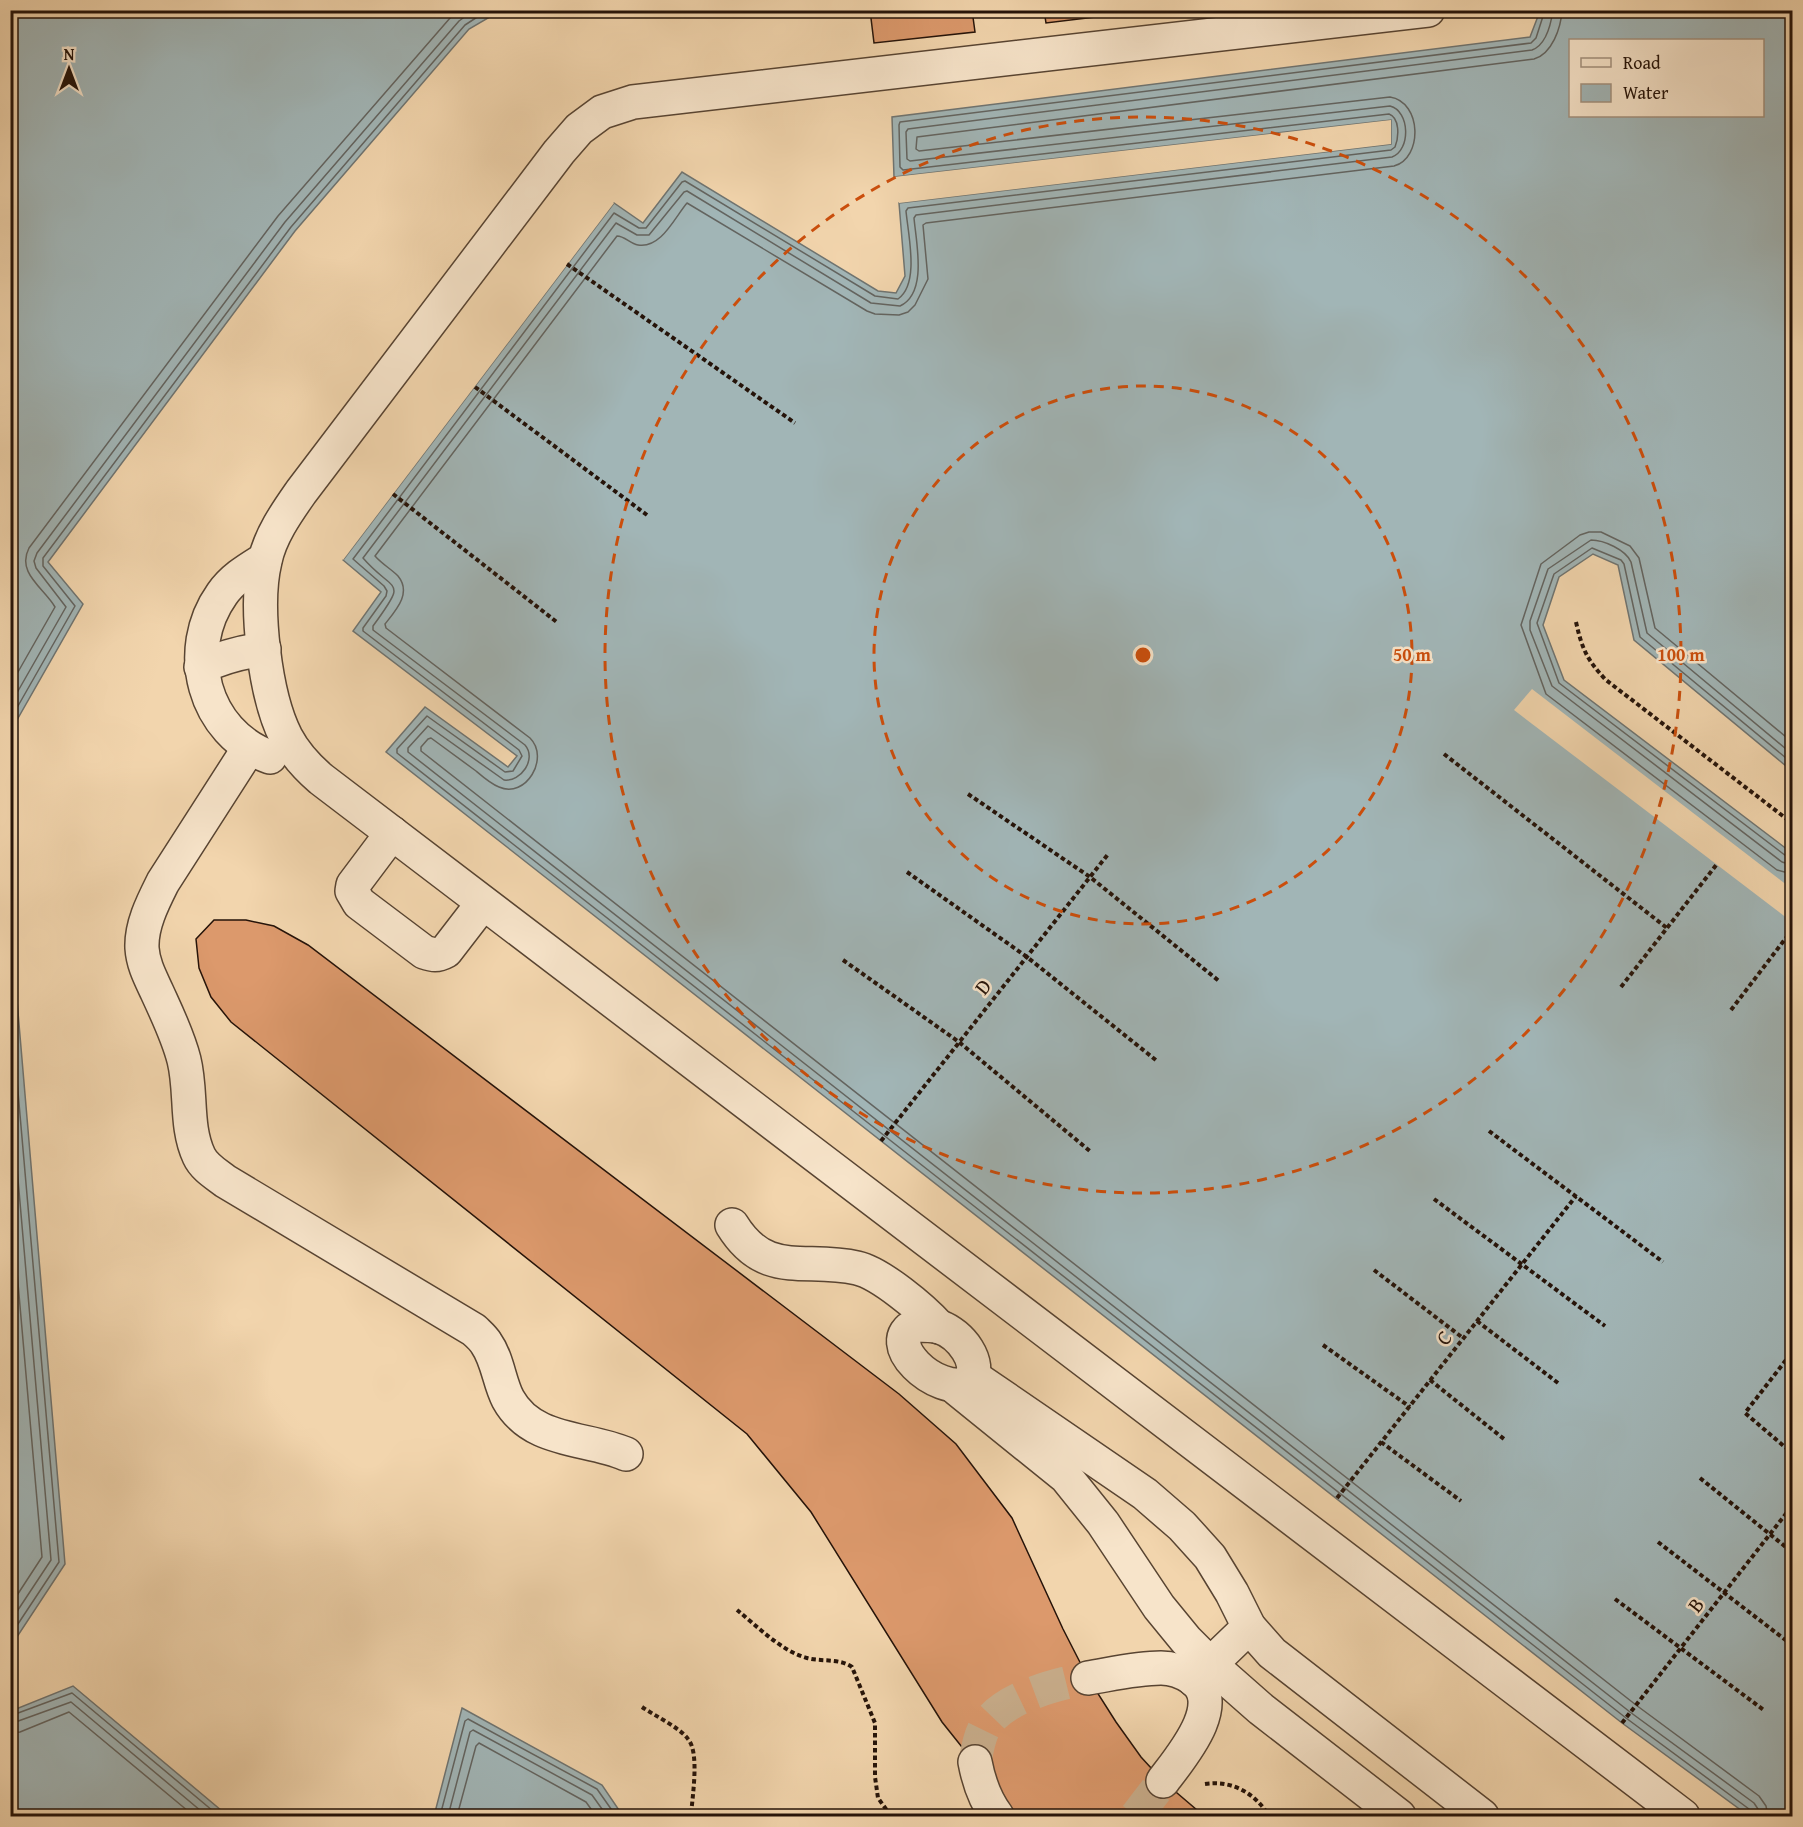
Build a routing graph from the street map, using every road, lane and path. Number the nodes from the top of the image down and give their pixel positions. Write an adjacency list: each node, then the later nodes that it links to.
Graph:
1 (1428, 10): 7 (lane)
2 (567, 264): 4 (path)
3 (475, 387): 6 (path)
4 (795, 423)
5 (393, 494): 9 (path)
6 (647, 515)
7 (265, 559): 10 (lane); 11 (lane)
8 (1576, 622): 16 (path)
9 (558, 623)
10 (264, 649): 11 (lane); 14 (lane)
11 (201, 667): 12 (lane)
12 (249, 748): 14 (lane); 53 (lane)
13 (1444, 754): 23 (path)
14 (304, 764): 17 (lane)
15 (968, 794): 21 (path)
16 (1792, 823)
17 (392, 833): 22 (lane); 22 (lane)
18 (1109, 853): 21 (path, D)
19 (1717, 864): 23 (path)
20 (907, 872): 25 (path)
21 (1090, 877): 25 (path, D); 27 (path)
22 (483, 903): 77 (lane)
23 (1667, 928): 28 (path)
24 (1792, 930): 29 (path)
25 (1027, 957): 30 (path, D); 31 (path)
26 (843, 960): 30 (path)
27 (1219, 981)
28 (1621, 987)
29 (1731, 1010)
30 (959, 1042): 33 (path, D); 34 (path)
31 (1157, 1061)
32 (1489, 1131): 35 (path)
33 (881, 1141)
34 (1091, 1152)
35 (1576, 1196): 38 (path); 40 (path, C)
36 (1434, 1199): 41 (path)
37 (732, 1225): 42 (lane)
38 (1663, 1263)
39 (1374, 1270): 43 (path)
40 (1477, 1321): 43 (path, C); 48 (path)
41 (1605, 1326)
42 (939, 1327): 47 (lane); 47 (lane)
43 (1463, 1338): 46 (path, C)
44 (1323, 1345): 49 (path)
45 (1786, 1360): 52 (path)
46 (1430, 1380): 49 (path, C); 50 (path)
47 (964, 1382): 62 (lane); 64 (lane)
48 (1558, 1383)
49 (1410, 1407): 51 (path, C)
50 (1504, 1439)
51 (1382, 1442): 55 (path, C); 56 (path)
52 (1791, 1450)
53 (626, 1454)
54 (1700, 1478): 59 (path)
55 (1337, 1498)
56 (1461, 1501)
57 (1792, 1506): 68 (path, B)
58 (1658, 1542): 63 (path)
59 (1792, 1552)
60 (1615, 1599): 67 (path)
61 (737, 1610): 72 (path)
62 (1249, 1627): 64 (lane); 76 (lane)
63 (1792, 1645)
64 (1203, 1672): 65 (lane); 70 (lane); 75 (lane)
65 (1088, 1678)
66 (642, 1707): 71 (path)
67 (1765, 1711)
68 (1622, 1723)
69 (975, 1762): 73 (lane)
70 (1164, 1780): 74 (path)
71 (691, 1816)
72 (891, 1816)
73 (997, 1816)
74 (1269, 1816)
75 (1399, 1816)
76 (1482, 1816)
77 (1683, 1816)

